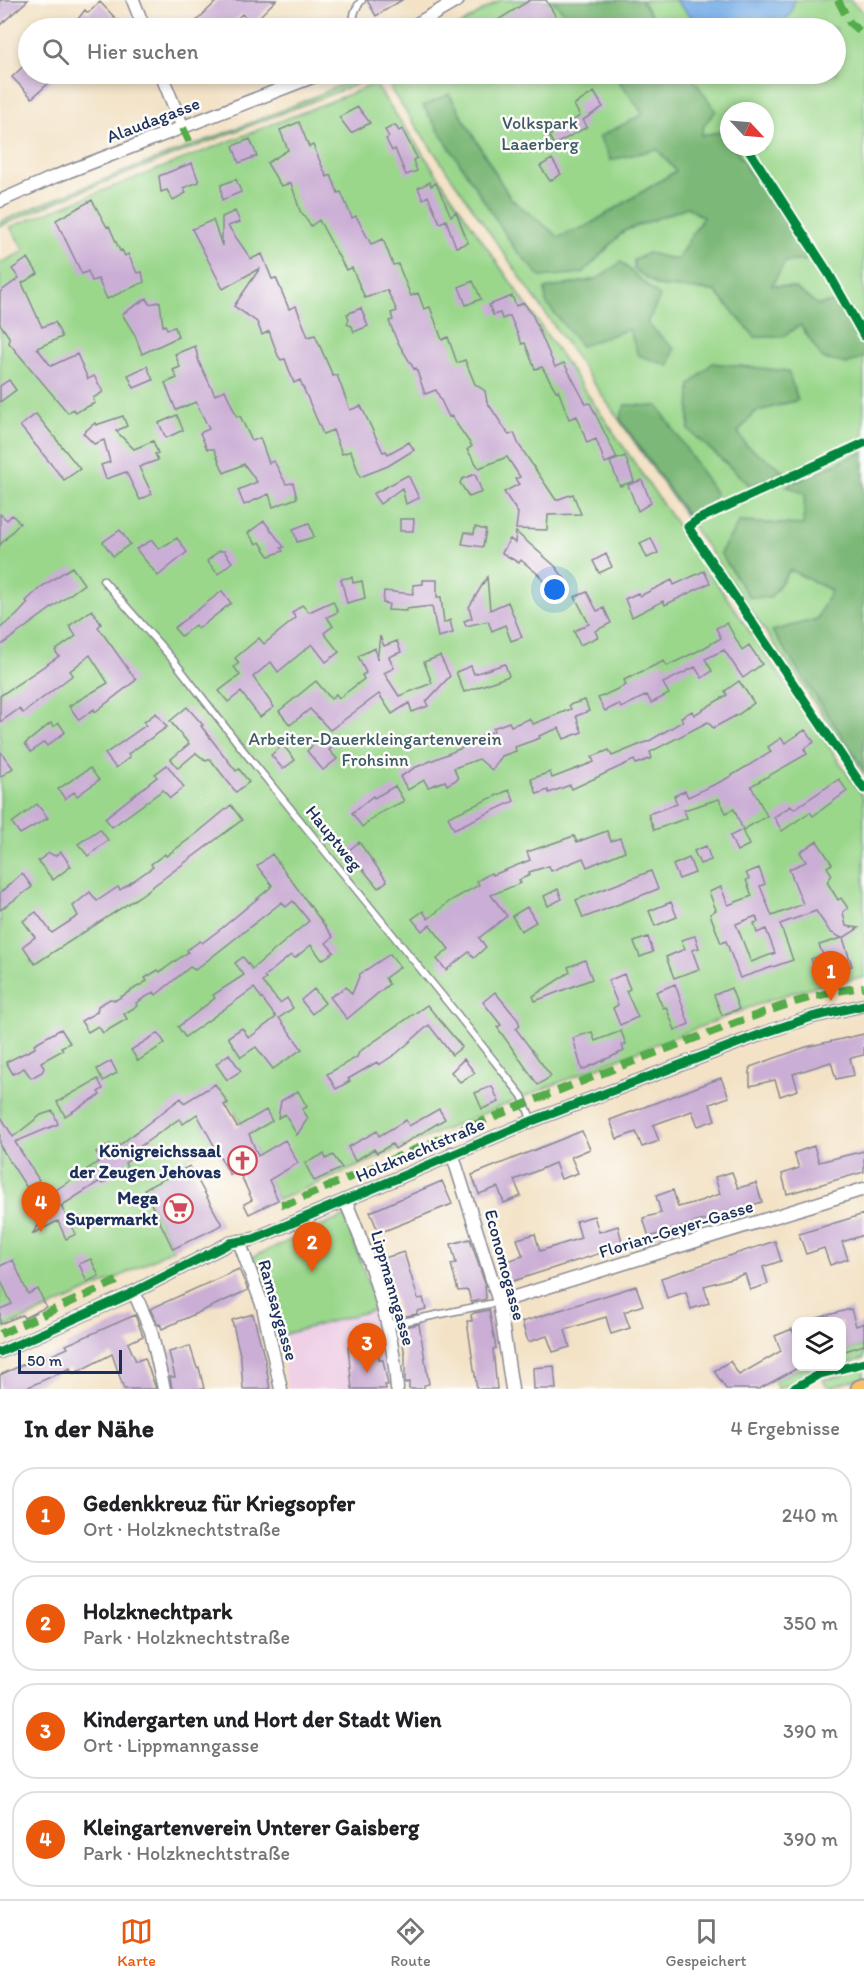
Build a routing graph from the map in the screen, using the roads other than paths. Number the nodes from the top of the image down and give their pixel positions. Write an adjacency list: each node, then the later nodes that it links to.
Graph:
1 (133, 0): 4 (street)
2 (363, 0): 5 (lane)
3 (458, 0): 6 (street)
4 (140, 18)
5 (353, 18)
6 (427, 18)
7 (165, 84): 9 (street)
8 (295, 84): 9 (street, Alaudagasse)
9 (183, 128): 10 (street, Alaudagasse)
10 (0, 201)
11 (103, 580): 13 (lane, Hauptweg)
12 (864, 1005): 13 (street, Holzknechtstraße)
13 (532, 1121): 14 (street, Holzknechtstraße)
14 (452, 1153): 16 (street, Holzknechtstraße); 19 (street, Economogasse)
15 (864, 1189): 19 (street, Florian-Geyer-Gasse)
16 (345, 1200): 17 (street, Holzknechtstraße); 20 (street, Lippmanngasse)
17 (239, 1241): 18 (street, Holzknechtstraße); 23 (street, Ramsaygasse)
18 (134, 1292): 21 (street, Holzknechtstraße); 22 (street)
19 (499, 1302): 20 (lane); 25 (street, Economogasse)
20 (387, 1325): 24 (street, Lippmanngasse)
21 (0, 1352)
22 (164, 1389)
23 (281, 1389)
24 (397, 1389)
25 (512, 1389)

